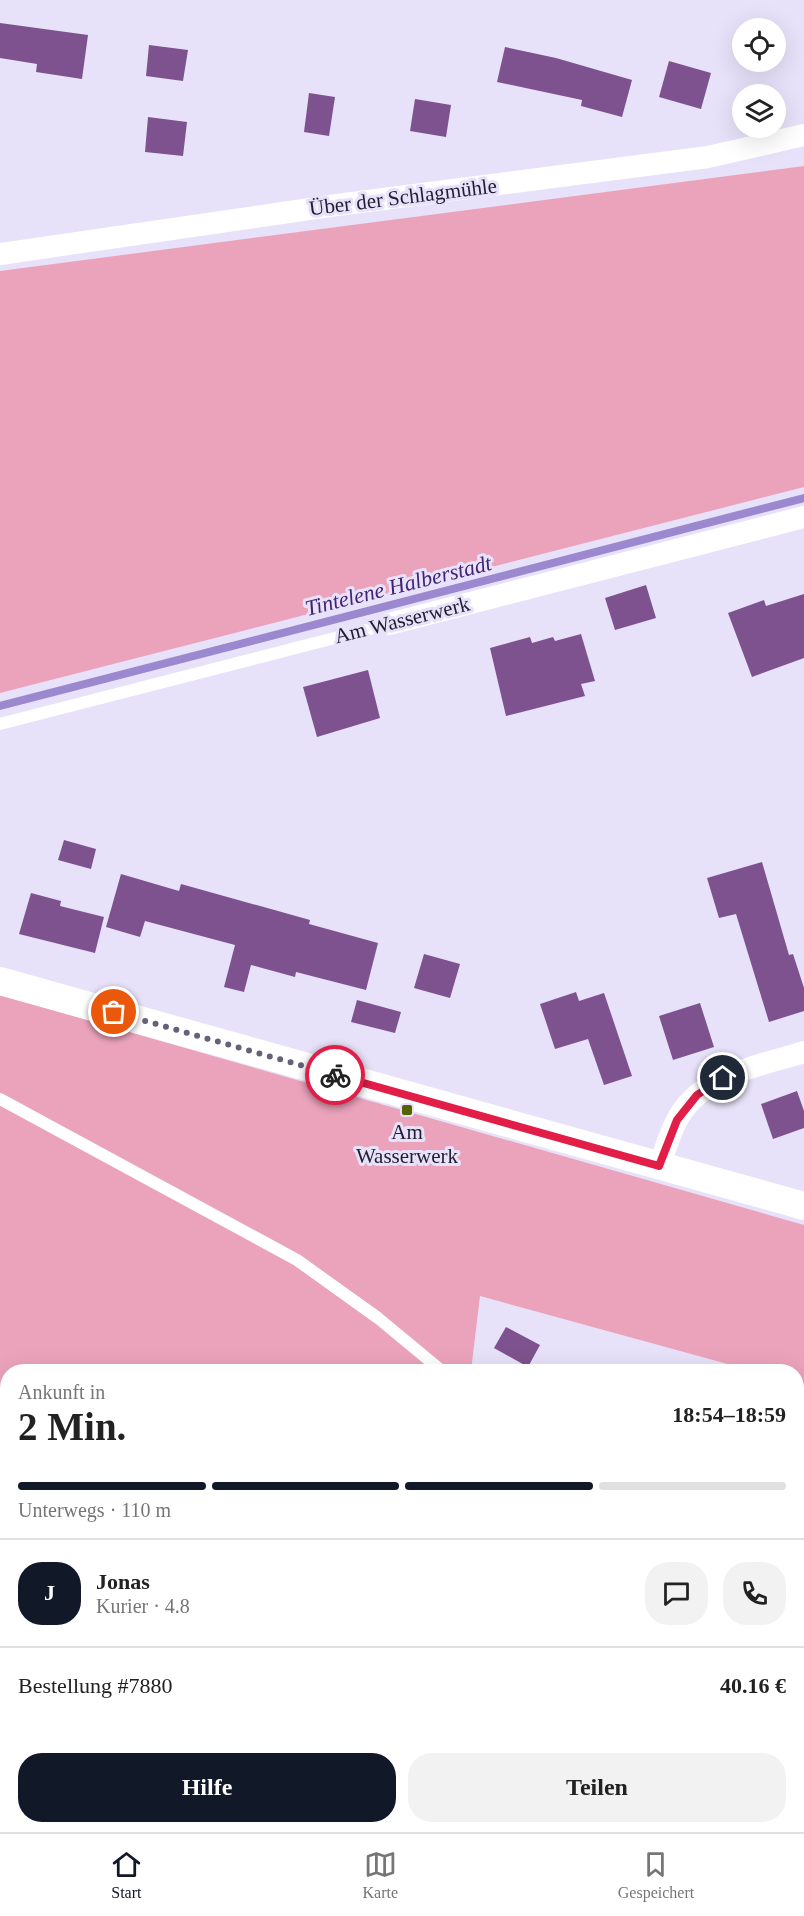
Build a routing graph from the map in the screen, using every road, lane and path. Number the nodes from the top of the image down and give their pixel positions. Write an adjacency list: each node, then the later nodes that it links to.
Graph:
1 (804, 135): 2 (street, Über der Schlagmühle)
2 (0, 254)
3 (804, 517): 4 (street, Am Wasserwerk)
4 (389, 624): 5 (lane, Am Wasserwerk)
5 (0, 724)
6 (0, 981): 9 (street)
7 (804, 1052): 9 (street)
8 (0, 1099): 11 (lane)
9 (659, 1166): 10 (street)
10 (804, 1206)
11 (434, 1364)

